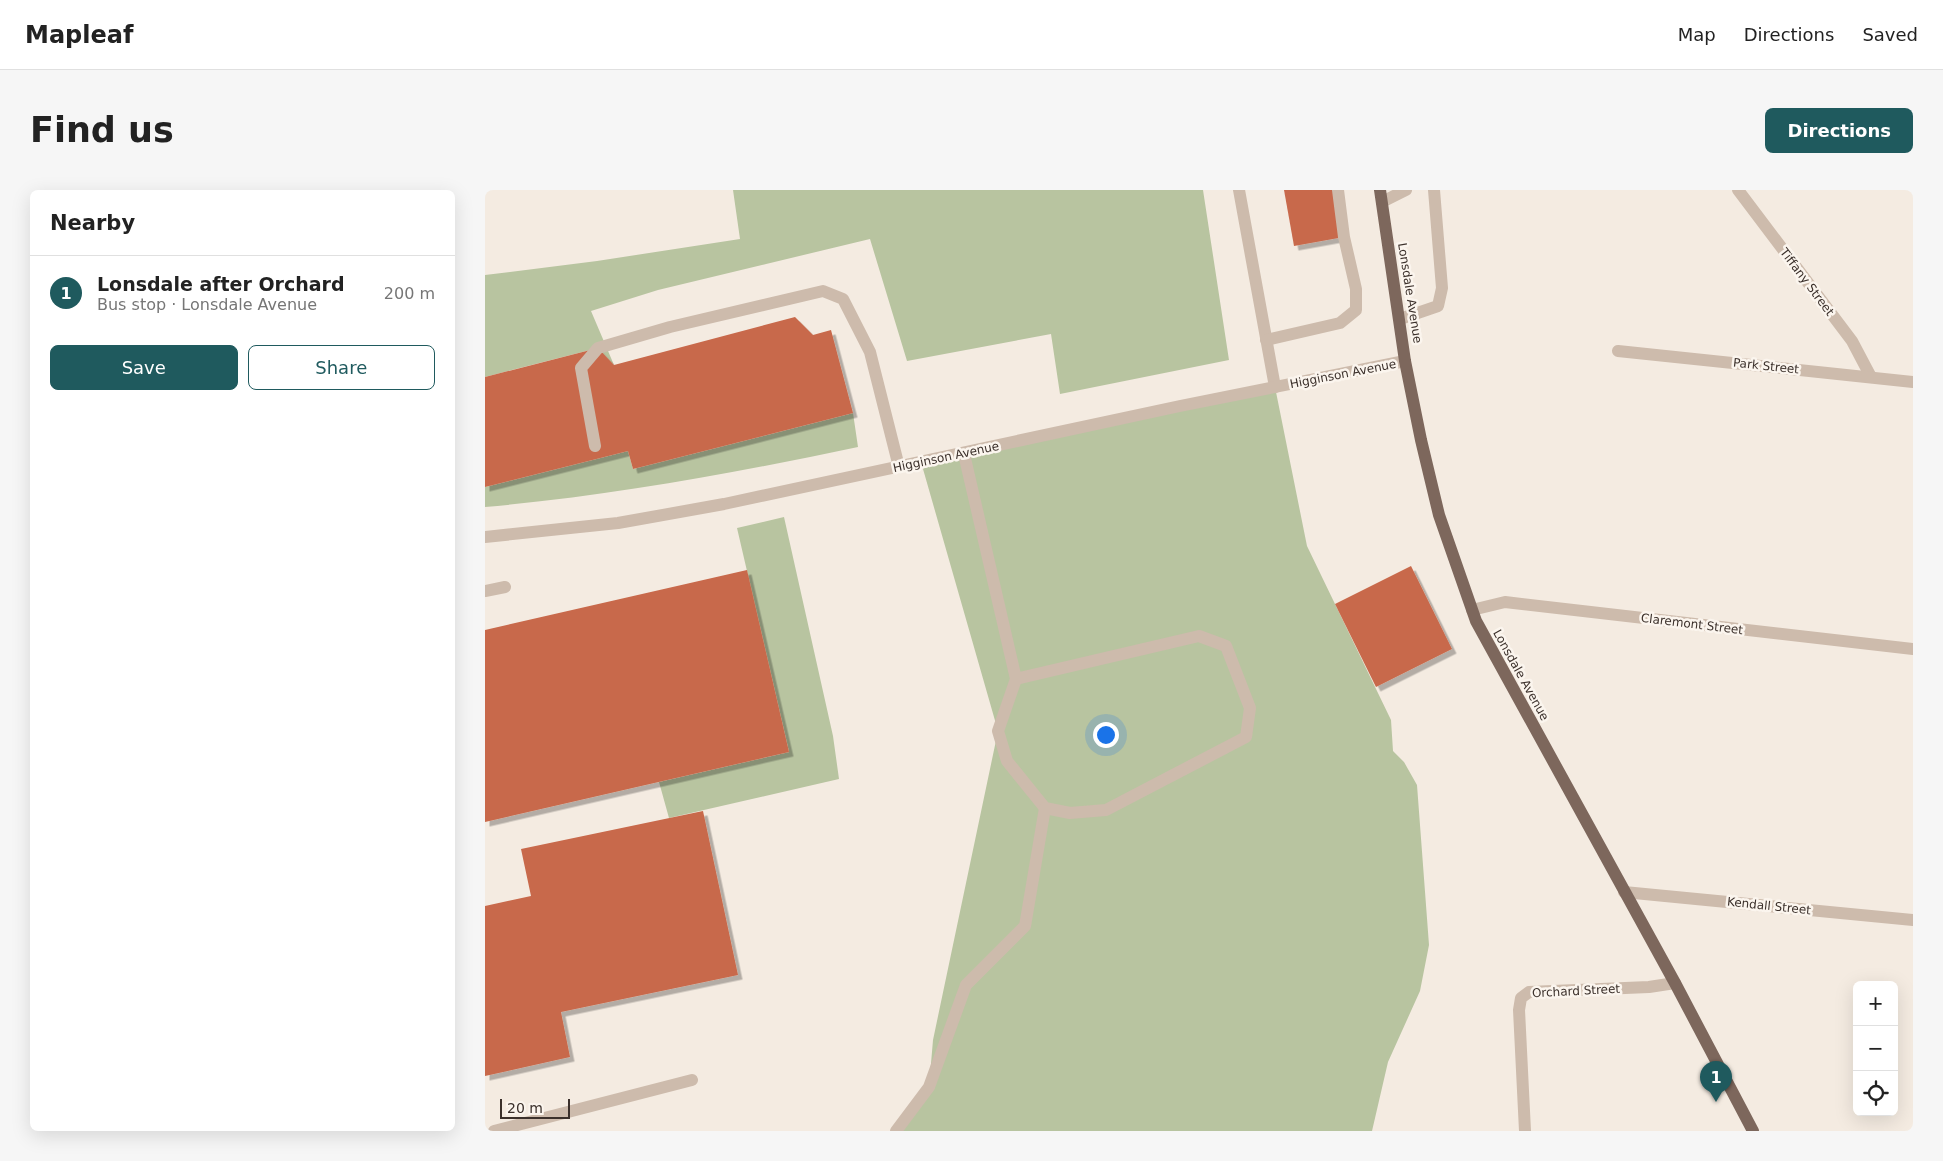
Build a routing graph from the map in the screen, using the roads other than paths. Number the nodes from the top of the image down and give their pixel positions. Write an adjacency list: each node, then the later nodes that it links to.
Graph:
1 (1239, 190): 8 (street)
2 (1338, 190): 8 (street)
3 (1406, 190): 6 (street)
4 (1434, 190): 7 (street)
5 (1738, 190): 11 (street, Tiffany Street)
6 (1381, 196): 7 (main road, Lonsdale Avenue)
7 (1400, 319): 10 (main road, Lonsdale Avenue)
8 (1266, 340): 13 (street)
9 (1619, 351): 11 (street, Park Street)
10 (1405, 361): 13 (street, Higginson Avenue); 20 (main road, Lonsdale Avenue)
11 (1871, 377): 12 (street, Park Street)
12 (1913, 382)
13 (1275, 387): 15 (street, Higginson Avenue)
14 (595, 446): 16 (street)
15 (963, 454): 16 (street, Higginson Avenue); 22 (street)
16 (899, 467): 17 (street, Higginson Avenue)
17 (485, 537)
18 (505, 587): 19 (street)
19 (485, 591)
20 (1472, 610): 21 (street, Claremont Street); 24 (main road, Lonsdale Avenue)
21 (1913, 649)
22 (1016, 679): 23 (street); 23 (street)
23 (1045, 808): 29 (street)
24 (1624, 892): 25 (street, Kendall Street); 26 (main road, Lonsdale Avenue)
25 (1913, 920)
26 (1675, 983): 30 (street, Orchard Street); 31 (main road, Lonsdale Avenue)
27 (692, 1080): 28 (street)
28 (494, 1131)
29 (896, 1131)
30 (1525, 1131)
31 (1753, 1131)

